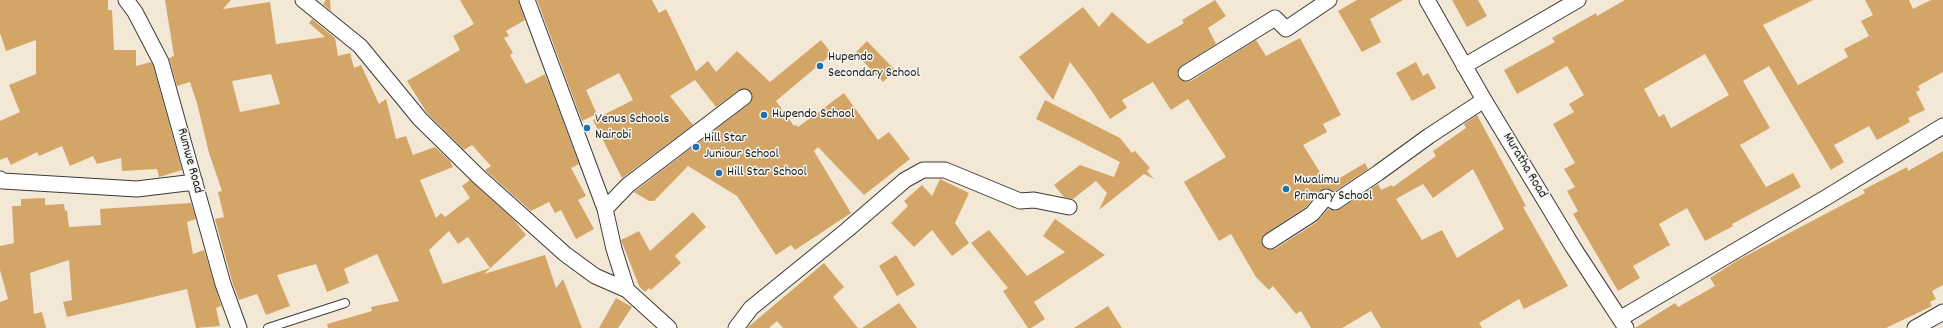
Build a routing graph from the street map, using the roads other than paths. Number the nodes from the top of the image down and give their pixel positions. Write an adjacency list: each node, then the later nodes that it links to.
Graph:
1 (126, 0): 13 (street, Rumwe Road)
2 (302, 0): 17 (street)
3 (527, 0): 15 (street)
4 (1329, 0): 8 (street)
5 (1427, 0): 7 (street, Muratha Road)
6 (1578, 0): 7 (street)
7 (1464, 66): 10 (street, Muratha Road)
8 (1186, 73)
9 (744, 97): 15 (street)
10 (1484, 100): 16 (street); 20 (street, Muratha Road)
11 (1943, 126): 20 (street)
12 (0, 179): 13 (street)
13 (195, 182): 21 (street, Rumwe Road)
14 (1069, 207): 24 (street)
15 (605, 209): 17 (street)
16 (1270, 241)
17 (627, 290): 23 (street)
18 (345, 303): 22 (lane)
19 (1943, 312): 25 (street)
20 (1624, 323)
21 (239, 328)
22 (268, 328)
23 (669, 328)
24 (736, 328)
25 (1915, 328)

